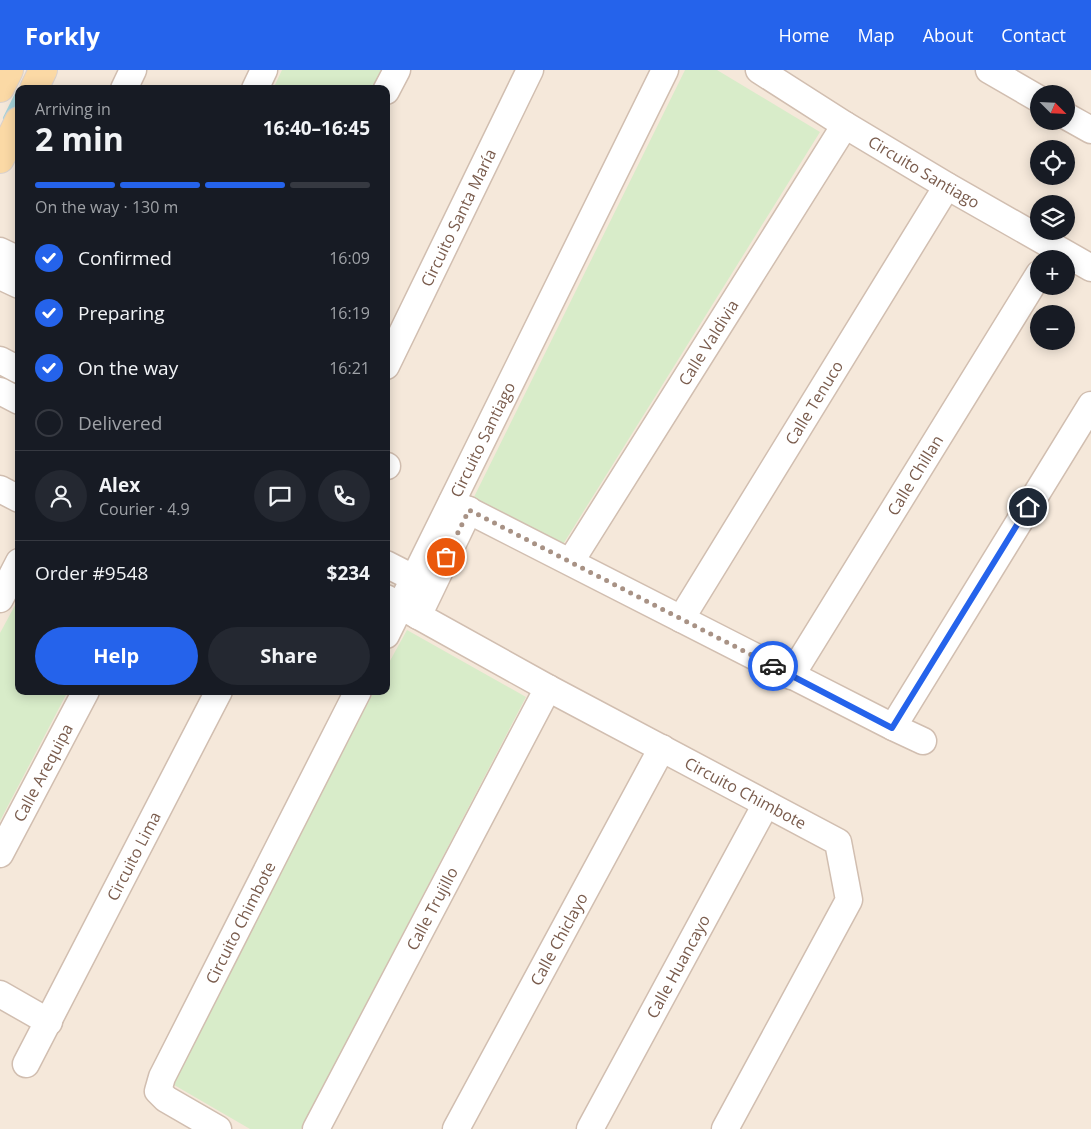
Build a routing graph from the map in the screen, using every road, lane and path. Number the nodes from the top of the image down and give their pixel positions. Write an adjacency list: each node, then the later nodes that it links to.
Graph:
1 (9, 70): 14 (main road)
2 (44, 70): 10 (main road)
3 (133, 70): 11 (street)
4 (264, 70): 12 (street)
5 (397, 70): 13 (street)
6 (530, 70): 30 (street, Circuito Santa María)
7 (665, 70): 38 (street, Circuito Santiago)
8 (759, 70): 17 (street, Circuito Santiago)
9 (1003, 73): 15 (street)
10 (36, 85)
11 (126, 85)
12 (257, 85)
13 (389, 85)
14 (0, 88)
15 (1030, 92)
16 (1075, 121): 19 (street)
17 (845, 125): 21 (street, Circuito Santiago); 39 (street, Calle Valdivia)
18 (15, 129): 20 (main road)
19 (1091, 130)
20 (0, 159)
21 (947, 186): 22 (street, Circuito Santiago); 45 (street, Calle Tenuco)
22 (1047, 250)
23 (0, 251): 24 (street)
24 (15, 258)
25 (1075, 262): 26 (street, Circuito Santiago)
26 (1091, 268)
27 (0, 276): 28 (street)
28 (15, 283)
29 (1030, 289): 47 (street, Calle Chillan)
30 (390, 358)
31 (0, 360): 32 (street)
32 (15, 368)
33 (0, 391): 34 (street)
34 (15, 399)
35 (1091, 405): 52 (street)
36 (0, 489): 37 (street)
37 (15, 496)
38 (461, 506): 39 (street, Circuito Santiago); 42 (street)
39 (571, 561): 45 (street, Circuito Santiago)
40 (390, 566): 42 (street)
41 (15, 570): 43 (street)
42 (423, 584): 44 (street)
43 (0, 599)
44 (402, 607): 46 (street); 48 (street, Circuito Chimbote)
45 (681, 619): 47 (street, Circuito Santiago)
46 (390, 628)
47 (791, 676): 52 (street, Circuito Santiago)
48 (548, 688): 54 (street, Circuito Chimbote); 61 (street, Calle Trujillo)
49 (84, 695): 56 (street, Calle Arequipa)
50 (217, 695): 58 (street, Circuito Lima)
51 (356, 695): 60 (street, Circuito Chimbote)
52 (892, 728): 53 (street, Circuito Santiago)
53 (923, 741)
54 (662, 748): 55 (street, Circuito Chimbote); 62 (street, Calle Chiclayo)
55 (766, 804): 63 (street, Calle Huancayo); 64 (street, Circuito Chimbote)
56 (0, 854)
57 (0, 994): 58 (street)
58 (49, 1022): 59 (street, Circuito Lima)
59 (26, 1064)
60 (218, 1129)
61 (316, 1129)
62 (456, 1129)
63 (590, 1129)
64 (726, 1129)

